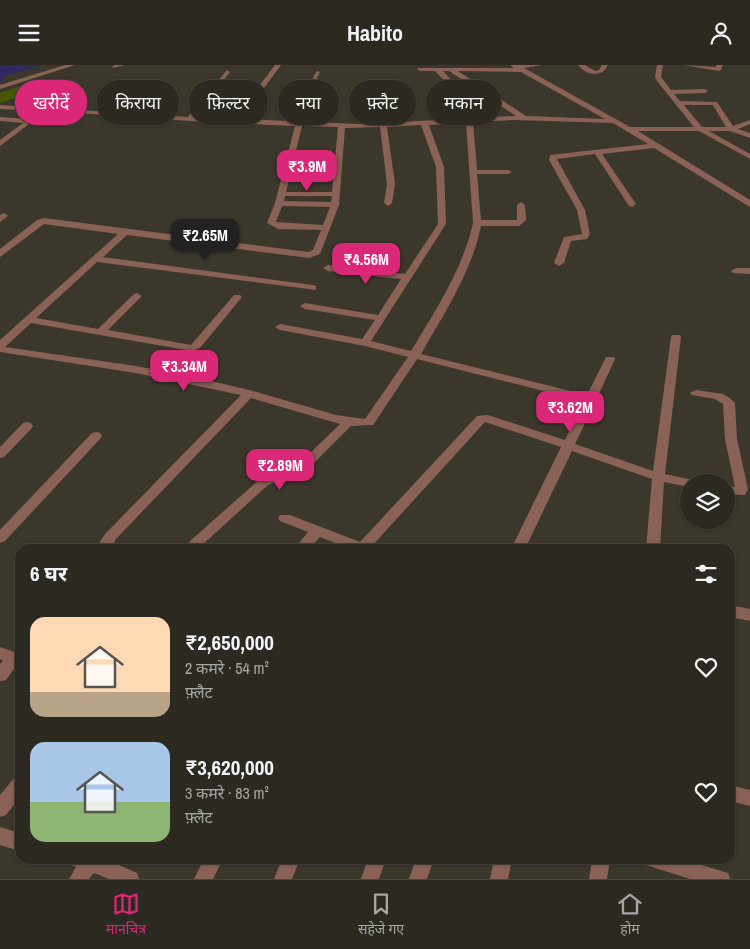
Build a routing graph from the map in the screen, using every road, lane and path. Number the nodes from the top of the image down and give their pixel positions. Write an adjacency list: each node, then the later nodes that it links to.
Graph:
1 (72, 65): 21 (street)
2 (122, 65): 10 (street)
3 (278, 65): 18 (street)
4 (539, 65): 12 (street)
5 (581, 65): 6 (street)
6 (605, 65)
7 (660, 65): 23 (street)
8 (686, 65): 9 (street)
9 (720, 65)
10 (115, 67)
11 (423, 67): 13 (street)
12 (517, 67): 14 (street); 34 (street)
13 (434, 69): 14 (street); 20 (street)
14 (450, 69): 28 (street)
15 (227, 72): 17 (street)
16 (318, 72): 19 (lane)
17 (221, 80)
18 (267, 80)
19 (315, 80)
20 (445, 80)
21 (0, 87)
22 (705, 91): 23 (street)
23 (668, 93): 24 (street)
24 (677, 103): 45 (street); 46 (street)
25 (0, 107): 26 (street)
26 (15, 108)
27 (87, 112): 30 (street)
28 (524, 118): 31 (street); 34 (street)
29 (0, 119): 32 (street)
30 (189, 119)
31 (501, 119)
32 (15, 120)
33 (424, 121): 35 (street); 75 (street)
34 (615, 121): 44 (street)
35 (416, 122)
36 (750, 122): 46 (street)
37 (25, 125): 48 (street)
38 (296, 125): 56 (street)
39 (339, 125): 40 (street)
40 (342, 125): 41 (street); 57 (street)
41 (349, 125)
42 (383, 125): 59 (street)
43 (469, 125): 54 (street)
44 (629, 129): 45 (street); 51 (street)
45 (700, 129): 46 (street); 53 (street)
46 (730, 129): 49 (street)
47 (8, 130): 48 (street)
48 (17, 131): 50 (street)
49 (750, 136)
50 (0, 144)
51 (657, 145): 52 (street); 61 (street)
52 (597, 152): 60 (street); 71 (street)
53 (750, 157)
54 (474, 172): 55 (street); 64 (street)
55 (508, 172)
56 (281, 194): 57 (street); 58 (street)
57 (335, 194): 62 (street)
58 (279, 203): 62 (street); 65 (street)
59 (388, 203)
60 (632, 204)
61 (750, 204)
62 (335, 205): 65 (street)
63 (521, 205): 64 (street)
64 (477, 223): 87 (street)
65 (326, 228): 66 (street)
66 (125, 232): 68 (street); 70 (street)
67 (0, 242): 68 (street)
68 (12, 245): 69 (street)
69 (0, 254)
70 (94, 259): 76 (street); 81 (street)
71 (559, 263)
72 (328, 268): 75 (street)
73 (736, 271): 74 (street)
74 (750, 271)
75 (407, 277): 80 (street)
76 (313, 288)
77 (137, 296): 83 (street)
78 (237, 297): 83 (street)
79 (305, 306): 80 (street)
80 (379, 319): 85 (street)
81 (29, 320): 83 (street); 86 (street)
82 (280, 327): 85 (street)
83 (100, 332)
84 (676, 337): 97 (street)
85 (364, 343): 87 (street)
86 (0, 348): 89 (street)
87 (416, 355): 91 (street); 92 (street)
88 (610, 359): 91 (street)
89 (249, 393): 92 (street); 103 (street)
90 (696, 393): 99 (street)
91 (592, 400): 95 (street)
92 (348, 422): 104 (street)
93 (27, 426): 96 (street)
94 (96, 436): 102 (street)
95 (568, 447): 97 (street); 107 (street); 108 (street)
96 (0, 454)
97 (658, 477): 98 (street); 109 (street)
98 (680, 481)
99 (735, 491)
100 (285, 518): 101 (street)
101 (318, 531): 105 (street); 106 (street)
102 (0, 538)
103 (108, 544)
104 (195, 544)
105 (306, 544)
106 (353, 544)
107 (368, 544)
108 (520, 544)
109 (652, 544)
110 (735, 612): 111 (street)
111 (750, 615)
112 (11, 657): 113 (street)
113 (0, 675)
114 (15, 790): 117 (street)
115 (735, 794): 116 (street)
116 (750, 798)
117 (0, 809)
118 (0, 836): 119 (street)
119 (15, 840)
120 (83, 864): 129 (street)
121 (92, 864): 130 (street)
122 (211, 864): 131 (street)
123 (289, 864): 132 (street)
124 (375, 864): 133 (street)
125 (423, 864): 134 (street)
126 (502, 864): 135 (street)
127 (600, 864): 136 (street)
128 (669, 864): 137 (street)
129 (78, 879)
130 (130, 879)
131 (203, 879)
132 (283, 879)
133 (370, 879)
134 (418, 879)
135 (499, 879)
136 (598, 879)
137 (721, 879)

